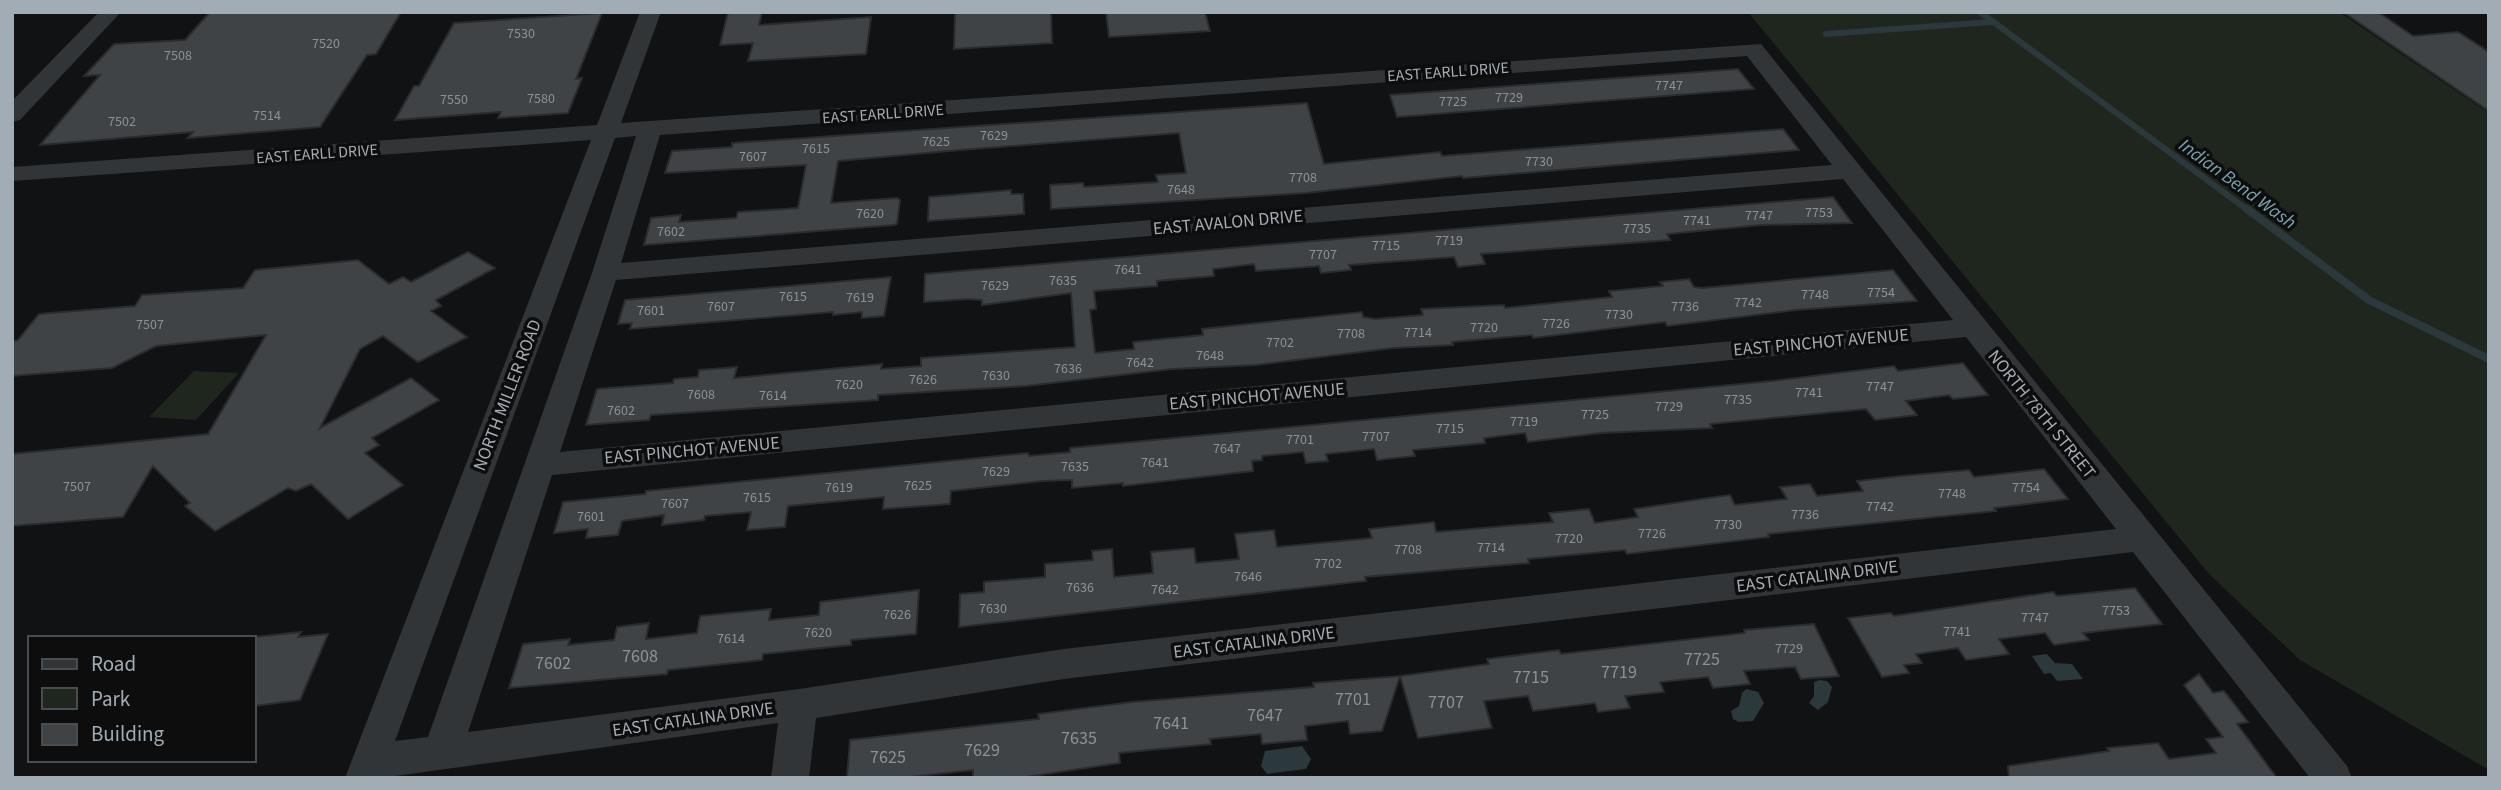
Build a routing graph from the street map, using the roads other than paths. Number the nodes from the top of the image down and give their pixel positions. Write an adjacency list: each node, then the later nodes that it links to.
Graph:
1 (111, 12): 4 (street)
2 (651, 12): 6 (street, NORTH MILLER ROAD)
3 (1753, 49): 5 (street, EAST EARLL DRIVE); 7 (street, NORTH 78TH STREET)
4 (12, 115)
5 (650, 130): 6 (street, EAST EARLL DRIVE); 9 (street)
6 (606, 133): 8 (street, EAST EARLL DRIVE); 15 (street, NORTH MILLER ROAD)
7 (1851, 171): 9 (street, EAST AVALON DRIVE); 10 (street, NORTH 78TH STREET)
8 (12, 174)
9 (605, 273): 11 (street)
10 (1973, 327): 11 (street, EAST PINCHOT AVENUE); 12 (street, NORTH 78TH STREET)
11 (540, 465): 14 (street)
12 (2142, 538): 13 (street, EAST CATALINA DRIVE); 17 (street, NORTH 78TH STREET)
13 (799, 705): 14 (street, EAST CATALINA DRIVE); 16 (street)
14 (442, 752): 15 (street, EAST CATALINA DRIVE)
15 (365, 769)
16 (790, 778)
17 (2333, 778)

